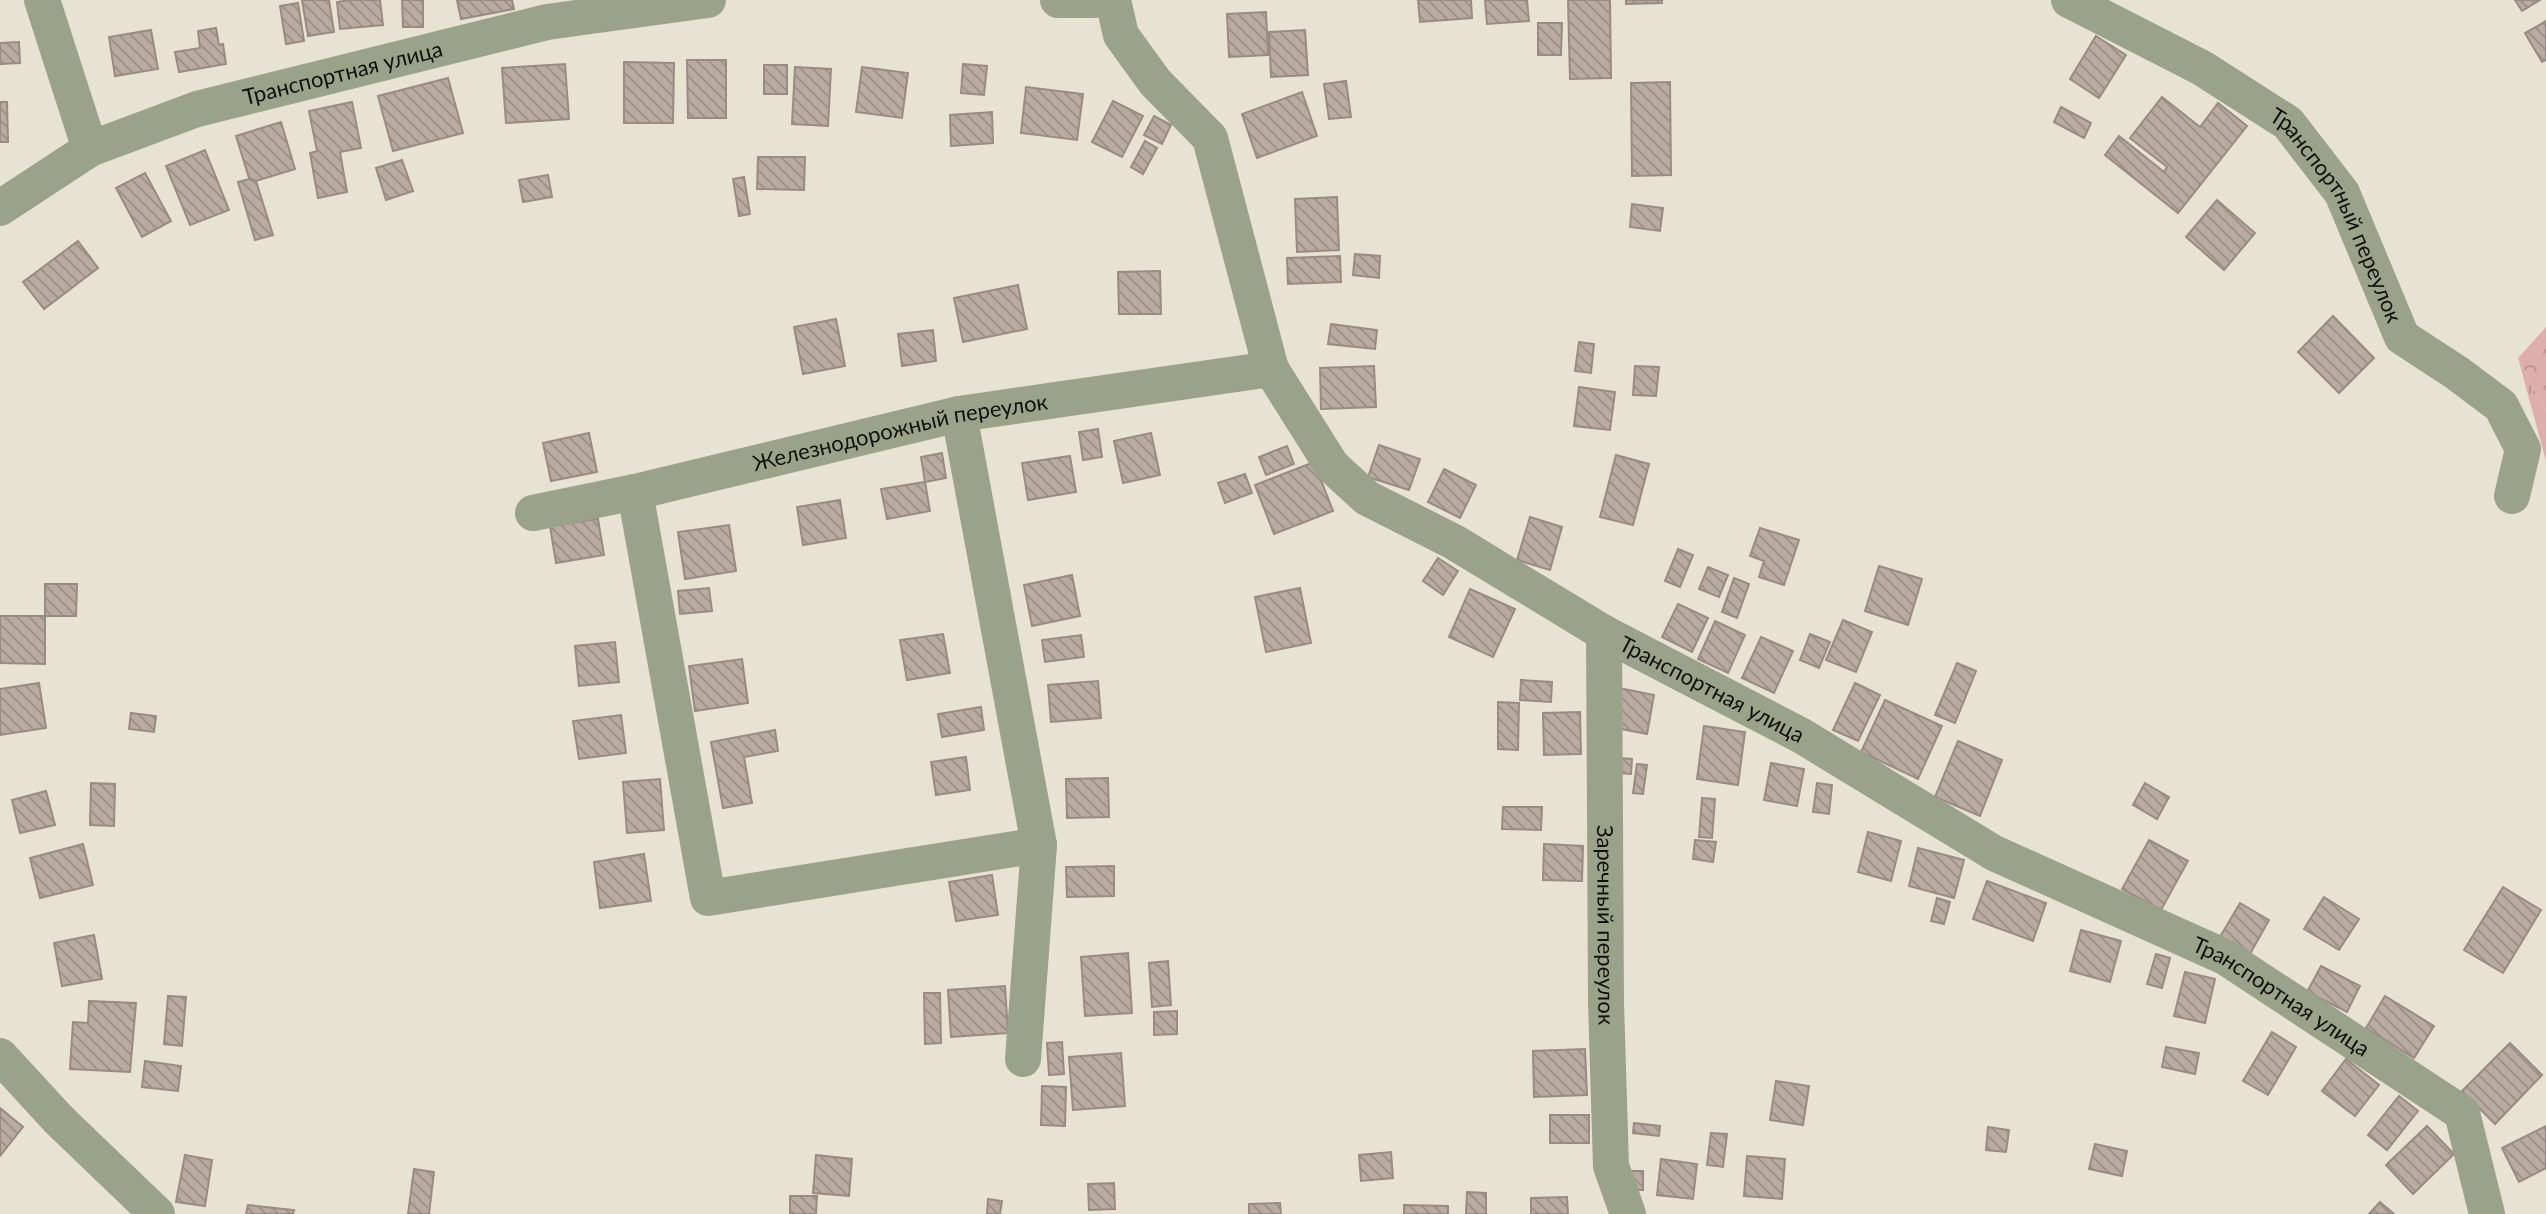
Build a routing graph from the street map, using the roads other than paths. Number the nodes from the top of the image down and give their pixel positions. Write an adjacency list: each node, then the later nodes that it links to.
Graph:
1 (42, 0): 7 (street)
2 (708, 0): 7 (street, Транспортная улица)
3 (1058, 0): 4 (street)
4 (1094, 0)
5 (1113, 0): 9 (street, Транспортная улица)
6 (2069, 0): 12 (street, Транспортный переулок)
7 (90, 149): 8 (street, Транспортная улица)
8 (0, 208)
9 (1271, 369): 10 (street, Железнодорожный переулок); 14 (street, Транспортная улица)
10 (959, 414): 11 (street, Железнодорожный переулок); 15 (street)
11 (635, 492): 13 (street, Железнодорожный переулок); 15 (street)
12 (2512, 496)
13 (533, 513)
14 (1604, 633): 19 (street, Заречный переулок); 20 (street, Транспортная улица)
15 (1039, 845): 17 (street)
16 (0, 1056): 18 (street)
17 (1023, 1059)
18 (157, 1214)
19 (1628, 1214)
20 (2487, 1214)

